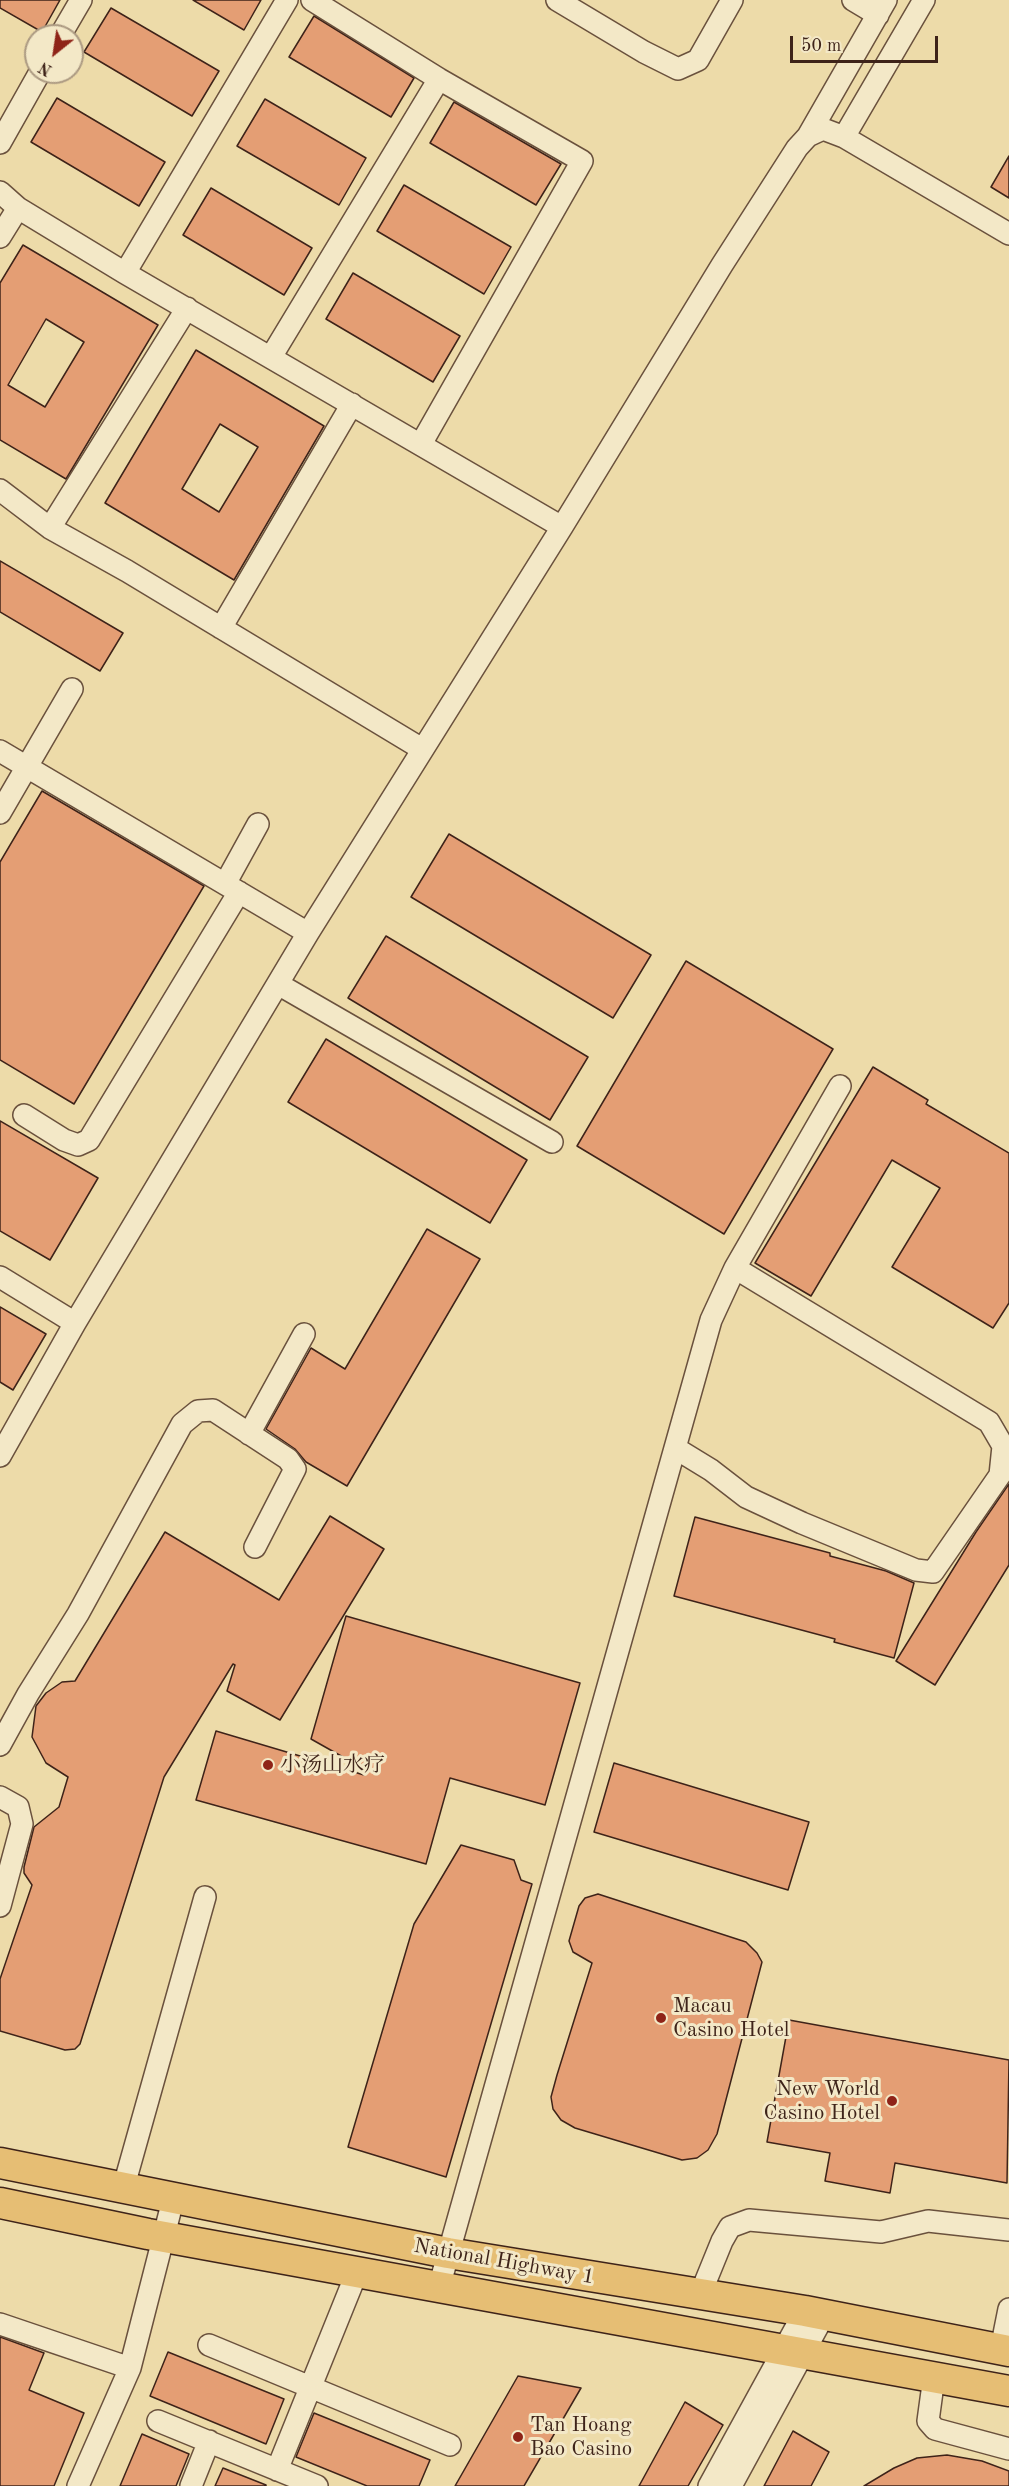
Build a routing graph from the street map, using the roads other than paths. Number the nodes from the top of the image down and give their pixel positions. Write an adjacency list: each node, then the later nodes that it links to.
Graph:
1 (81, 0): 9 (street)
2 (287, 0): 19 (street)
3 (312, 0): 10 (street)
4 (557, 0): 5 (street)
5 (732, 0)
6 (854, 0): 8 (street)
7 (924, 0): 13 (street)
8 (882, 8): 12 (street)
9 (67, 24)
10 (439, 79): 21 (street); 23 (street)
11 (33, 84): 14 (street)
12 (808, 136): 13 (street); 25 (street)
13 (844, 137): 17 (street)
14 (0, 143)
15 (0, 192): 16 (street)
16 (18, 208): 18 (street); 19 (street)
17 (1009, 234)
18 (0, 237)
19 (125, 273): 20 (street)
20 (187, 308): 21 (street); 26 (street)
21 (271, 357): 22 (street)
22 (352, 404): 23 (street); 27 (street)
23 (421, 444): 25 (street)
24 (0, 490): 26 (street)
25 (562, 527): 29 (street)
26 (50, 528): 27 (street)
27 (220, 628): 29 (street)
28 (72, 689): 31 (street)
29 (422, 749): 35 (street)
30 (0, 751): 31 (street)
31 (27, 767): 32 (street); 34 (street)
32 (0, 813)
33 (258, 824): 34 (street)
34 (232, 888): 35 (street); 38 (street)
35 (308, 933): 36 (street)
36 (278, 984): 39 (street); 42 (street)
37 (840, 1086): 40 (street)
38 (24, 1115)
39 (552, 1142)
40 (735, 1268): 45 (street); 45 (street)
41 (0, 1277): 42 (street)
42 (75, 1323): 46 (street)
43 (304, 1334): 44 (street)
44 (249, 1434): 47 (street); 48 (street)
45 (675, 1448): 58 (street)
46 (0, 1456)
47 (255, 1548)
48 (0, 1745)
49 (0, 1797): 51 (street)
50 (205, 1897): 53 (street)
51 (0, 1906)
52 (0, 2163): 53 (highway, National Highway 1)
53 (123, 2189): 54 (highway, National Highway 1)
54 (173, 2200): 57 (street); 58 (highway, National Highway 1)
55 (0, 2203): 57 (highway, National Highway 1)
56 (1009, 2230): 61 (street)
57 (164, 2237): 59 (highway, National Highway 1); 68 (street)
58 (448, 2253): 60 (street); 61 (highway, National Highway 1)
59 (357, 2272): 60 (highway, National Highway 1); 70 (street)
60 (439, 2287): 67 (highway, National Highway 1)
61 (700, 2295): 63 (highway, National Highway 1)
62 (1009, 2309): 66 (street)
63 (814, 2313): 66 (highway, National Highway 1); 67 (street)
64 (0, 2324): 68 (street)
65 (209, 2345): 70 (street)
66 (1005, 2350)
67 (793, 2351): 69 (highway, National Highway 1); 80 (street); 81 (street)
68 (130, 2368): 77 (street)
69 (934, 2377): 71 (highway, National Highway 1); 75 (street)
70 (312, 2386): 74 (street); 76 (street)
71 (1009, 2391)
72 (158, 2421): 73 (street)
73 (209, 2441): 76 (street); 78 (street)
74 (450, 2445)
75 (1009, 2449)
76 (276, 2469): 79 (street)
77 (78, 2486)
78 (192, 2486)
79 (316, 2486)
80 (709, 2486)
81 (731, 2486)

